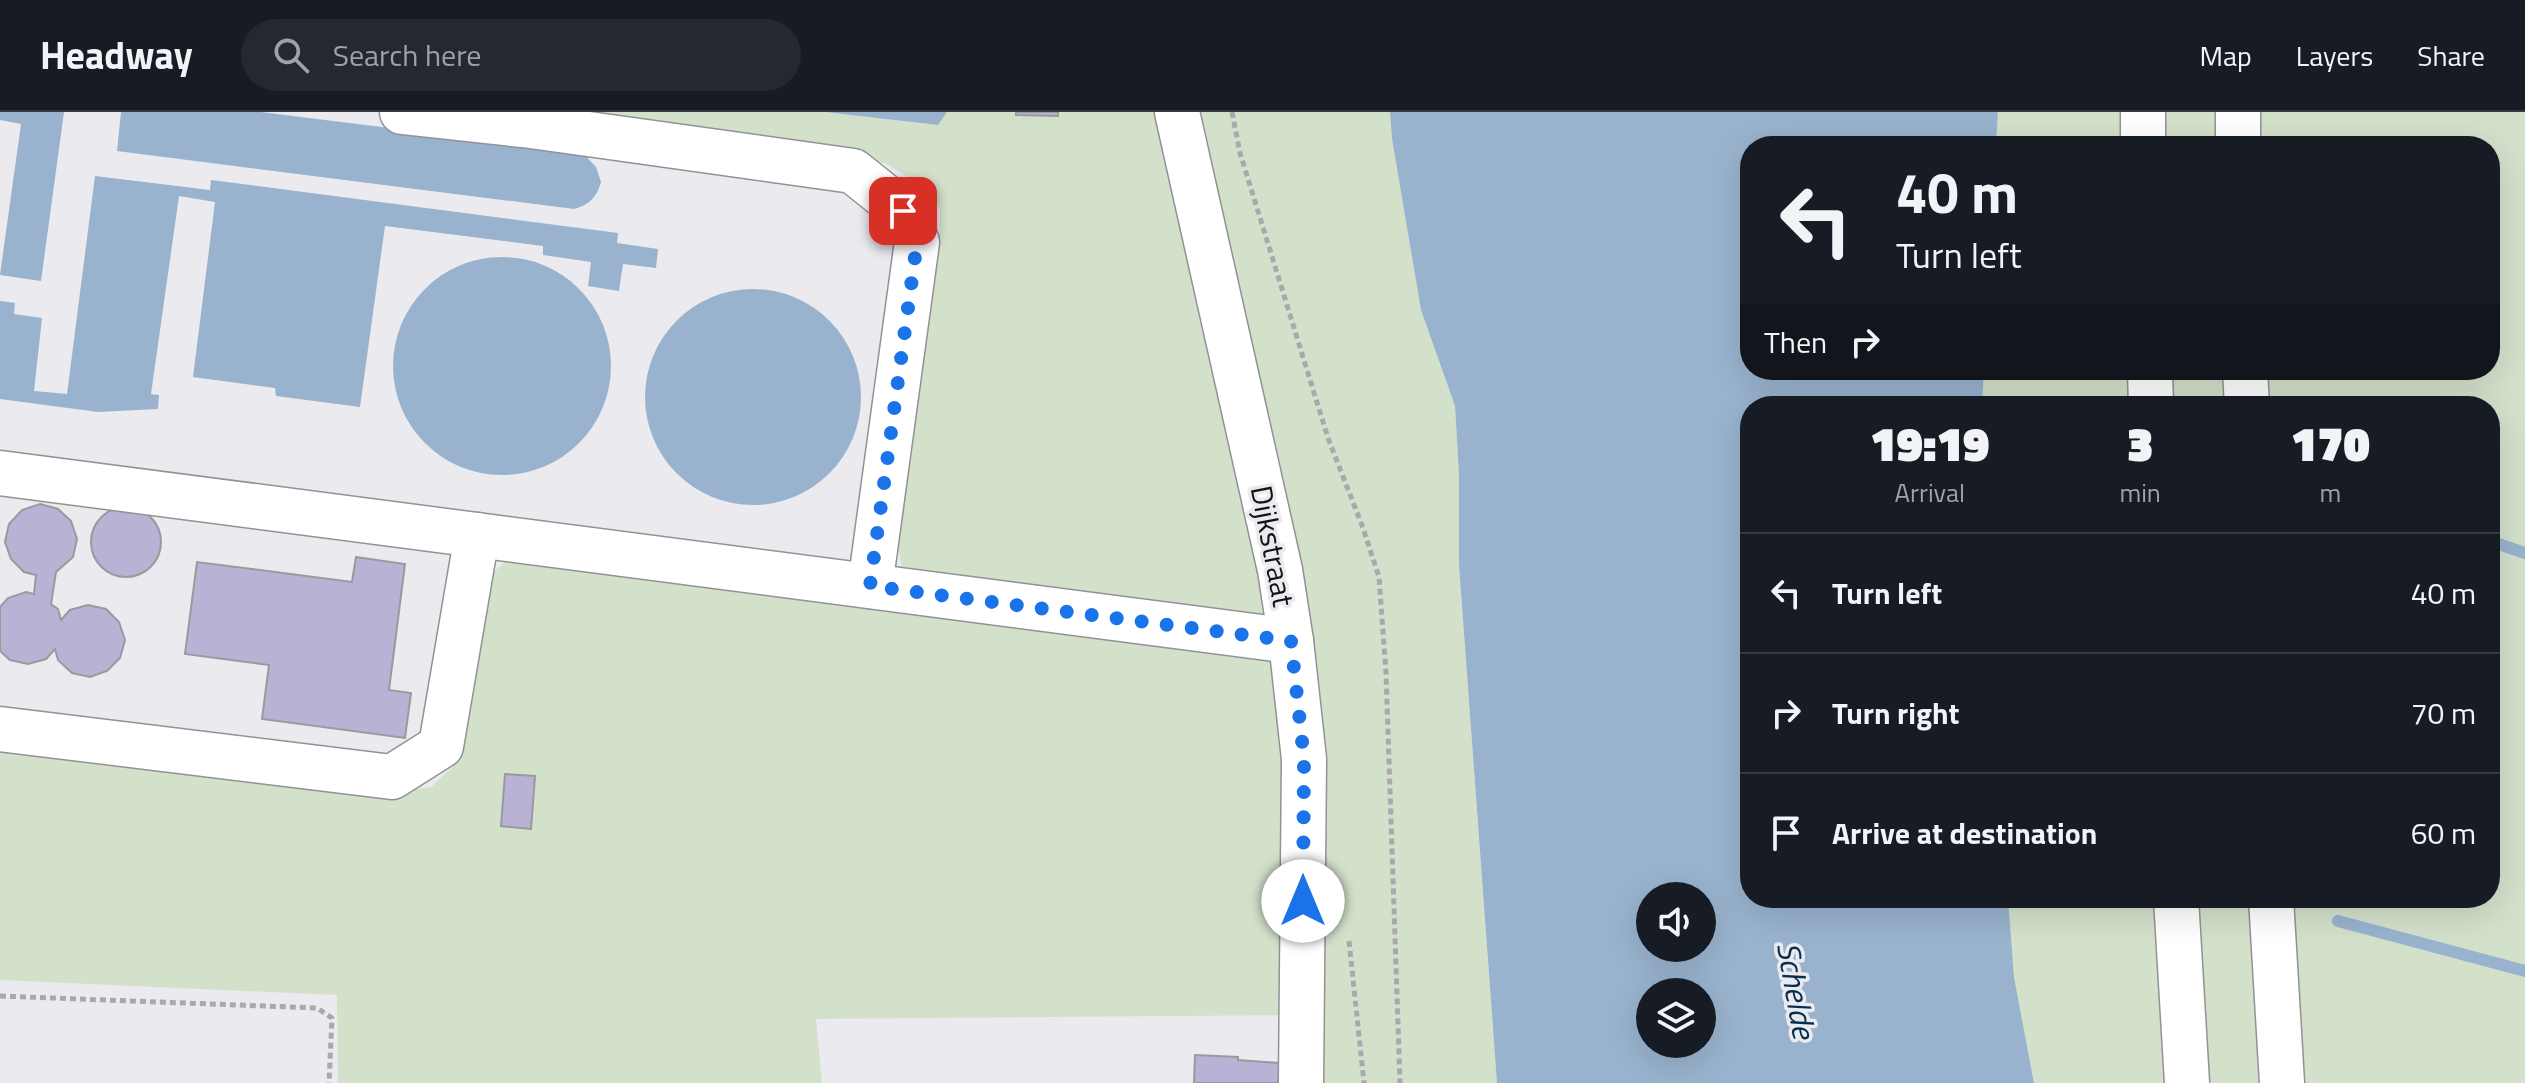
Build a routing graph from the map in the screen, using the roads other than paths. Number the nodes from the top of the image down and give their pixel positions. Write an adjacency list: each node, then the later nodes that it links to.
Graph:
1 (402, 112): 9 (street)
2 (1177, 112): 10 (street, Dijkstraat)
3 (2143, 112): 5 (street)
4 (2238, 112): 6 (street)
5 (2143, 136)
6 (2238, 136)
7 (0, 473): 8 (street)
8 (477, 535): 9 (street); 11 (street)
9 (870, 586): 10 (street)
10 (1291, 641): 14 (street, Dijkstraat)
11 (0, 729)
12 (2177, 908): 15 (street)
13 (2272, 908): 16 (street)
14 (1301, 1083)
15 (2187, 1083)
16 (2282, 1083)

